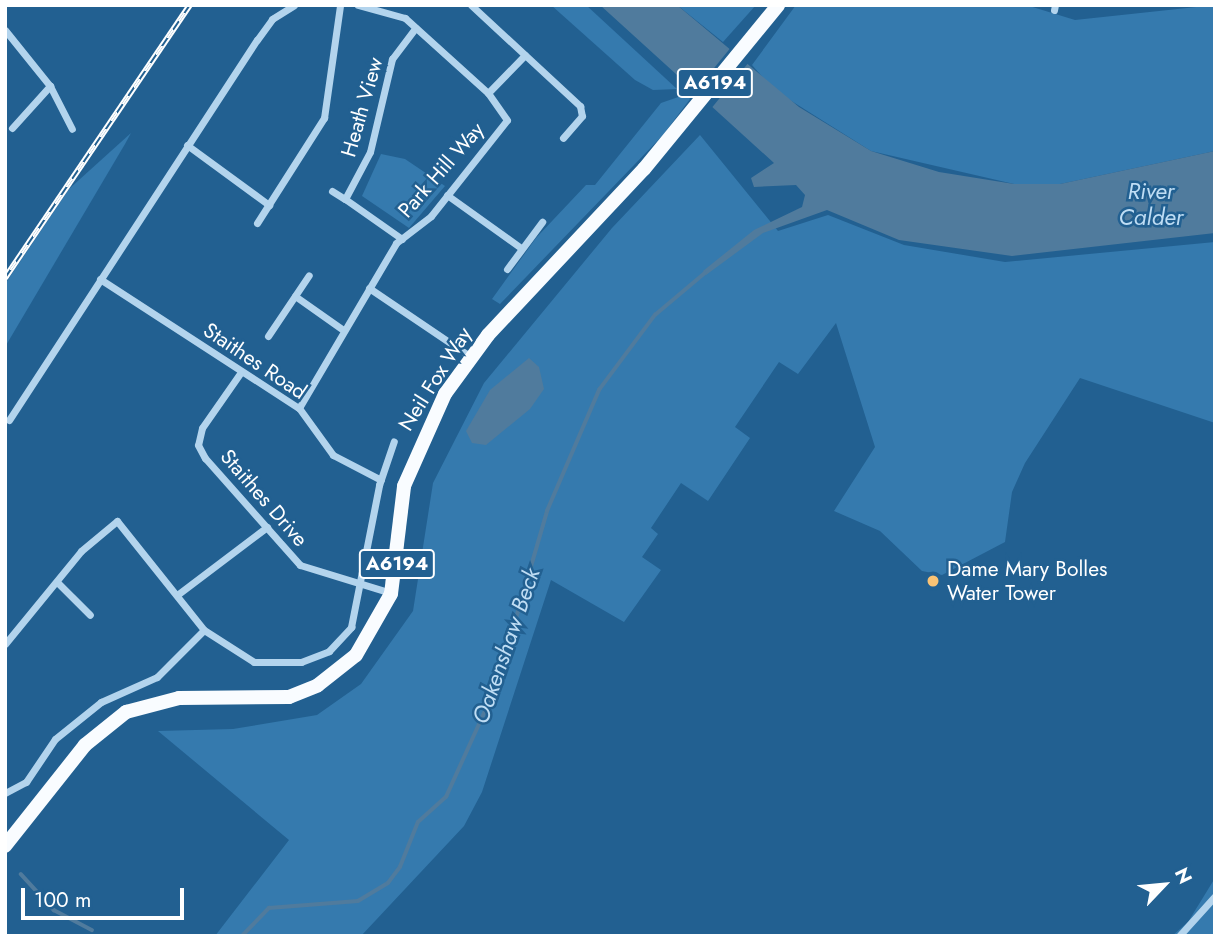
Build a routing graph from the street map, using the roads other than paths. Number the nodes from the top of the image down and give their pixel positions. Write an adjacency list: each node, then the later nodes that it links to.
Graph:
1 (294, 5): 15 (street)
2 (340, 5): 19 (street)
3 (358, 5): 6 (street, Park Hill Way)
4 (471, 5): 9 (street)
5 (778, 5): 31 (main road, Neil Fox Way / A6194)
6 (388, 7): 7 (street, Park Hill Way)
7 (415, 27): 11 (street, Park Hill Way); 18 (street, Heath View)
8 (5, 30): 10 (street)
9 (525, 55): 11 (street); 14 (street)
10 (50, 86): 12 (street); 13 (street)
11 (488, 93): 17 (street, Park Hill Way)
12 (12, 128)
13 (72, 129)
14 (562, 138)
15 (187, 145): 19 (street); 26 (street)
16 (332, 191): 18 (street)
17 (447, 195): 22 (street, Park Hill Way); 23 (street)
18 (345, 199): 22 (street)
19 (269, 205): 21 (street)
20 (542, 222): 23 (street)
21 (257, 223)
22 (402, 239): 27 (street, Park Hill Way)
23 (521, 247): 24 (street)
24 (507, 268)
25 (309, 275): 28 (street)
26 (100, 279): 32 (street, Staithes Road); 34 (street)
27 (369, 288): 29 (street, Park Hill Way); 31 (street)
28 (295, 296): 29 (street); 30 (street)
29 (342, 329): 33 (street, Park Hill Way)
30 (268, 336)
31 (471, 357): 40 (main road, Neil Fox Way / A6194)
32 (241, 372): 33 (street, Staithes Road); 37 (street, Staithes Drive)
33 (299, 408): 36 (street, Staithes Road)
34 (9, 419)
35 (394, 441): 36 (street)
36 (381, 480): 39 (street)
37 (267, 527): 39 (street, Staithes Drive); 41 (street)
38 (58, 583): 41 (street); 42 (street); 44 (street)
39 (363, 585): 40 (street, Staithes Drive); 43 (street)
40 (391, 594): 46 (main road, Neil Fox Way / A6194)
41 (177, 595): 43 (street)
42 (90, 615)
43 (204, 630): 45 (street)
44 (5, 644)
45 (5, 793)
46 (5, 846)
47 (1215, 896): 48 (street)
48 (1179, 936)

